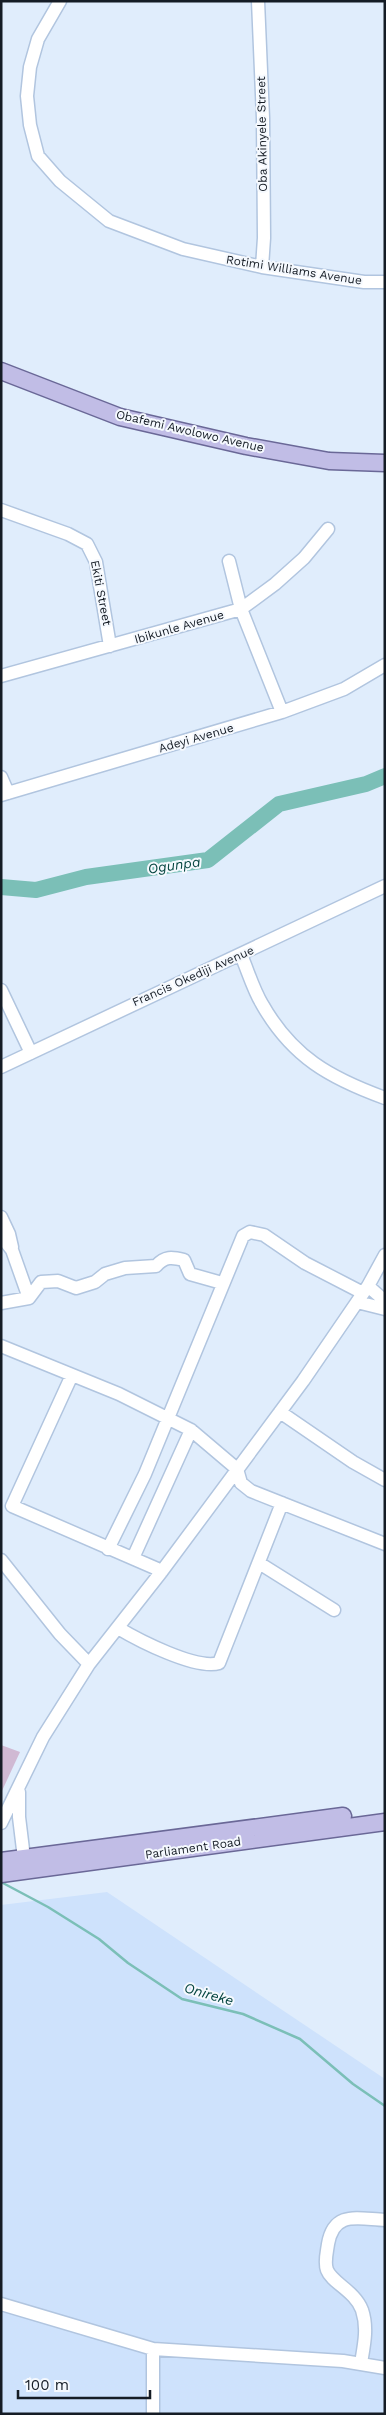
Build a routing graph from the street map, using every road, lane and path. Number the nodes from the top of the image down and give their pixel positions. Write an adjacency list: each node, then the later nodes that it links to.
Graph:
1 (60, 1): 3 (street, Rotimi Williams Avenue)
2 (258, 1): 3 (street, Oba Akinyele Street)
3 (262, 267): 4 (street, Rotimi Williams Avenue)
4 (385, 282)
5 (1, 371): 6 (main road, Obafemi Awolowo Avenue)
6 (385, 463)
7 (1, 510): 11 (street, Ekiti Street)
8 (328, 528): 10 (street, Ibikunle Avenue)
9 (229, 561): 10 (street)
10 (241, 609): 11 (street, Ibikunle Avenue); 14 (street)
11 (110, 646): 13 (street, Ibikunle Avenue)
12 (385, 665): 14 (street, Adeyi Avenue)
13 (1, 676)
14 (282, 712): 16 (street, Adeyi Avenue)
15 (1, 777): 16 (street)
16 (5, 794)
17 (385, 886): 18 (street, Francis Okediji Avenue)
18 (240, 955): 20 (street, Francis Okediji Avenue); 22 (street)
19 (1, 990): 20 (street)
20 (31, 1053): 21 (street, Francis Okediji Avenue)
21 (1, 1067)
22 (385, 1098)
23 (1, 1217): 25 (street)
24 (1, 1236): 25 (street)
25 (12, 1250): 29 (street)
26 (385, 1255): 28 (street)
27 (222, 1283): 28 (street); 29 (street); 36 (street)
28 (363, 1294): 30 (street); 32 (street); 35 (street)
29 (29, 1298): 31 (street)
30 (385, 1301)
31 (1, 1303)
32 (385, 1309)
33 (1, 1346): 34 (street)
34 (72, 1375): 36 (street); 42 (street)
35 (280, 1412): 38 (street); 39 (street)
36 (166, 1416): 37 (street); 42 (street)
37 (191, 1430): 38 (street); 43 (street)
38 (237, 1469): 40 (street); 46 (street)
39 (385, 1480)
40 (282, 1503): 41 (street); 45 (street)
41 (385, 1544)
42 (108, 1549): 43 (street)
43 (133, 1558): 46 (street)
44 (1, 1560): 49 (street)
45 (259, 1563): 47 (street); 48 (street)
46 (162, 1571): 48 (street)
47 (334, 1610)
48 (118, 1628): 49 (street)
49 (89, 1664): 50 (street)
50 (19, 1789): 53 (street); 55 (street)
51 (385, 1810): 55 (main road, Parliament Road)
52 (385, 1822): 55 (main road, Parliament Road)
53 (1, 1823)
54 (1, 1861): 55 (main road, Parliament Road)
55 (25, 1865): 56 (main road, Parliament Road)
56 (1, 1874)
57 (385, 2220): 60 (street)
58 (1, 2304): 59 (street)
59 (153, 2349): 60 (street); 62 (street)
60 (361, 2363): 61 (street)
61 (385, 2368)
62 (152, 2414)

